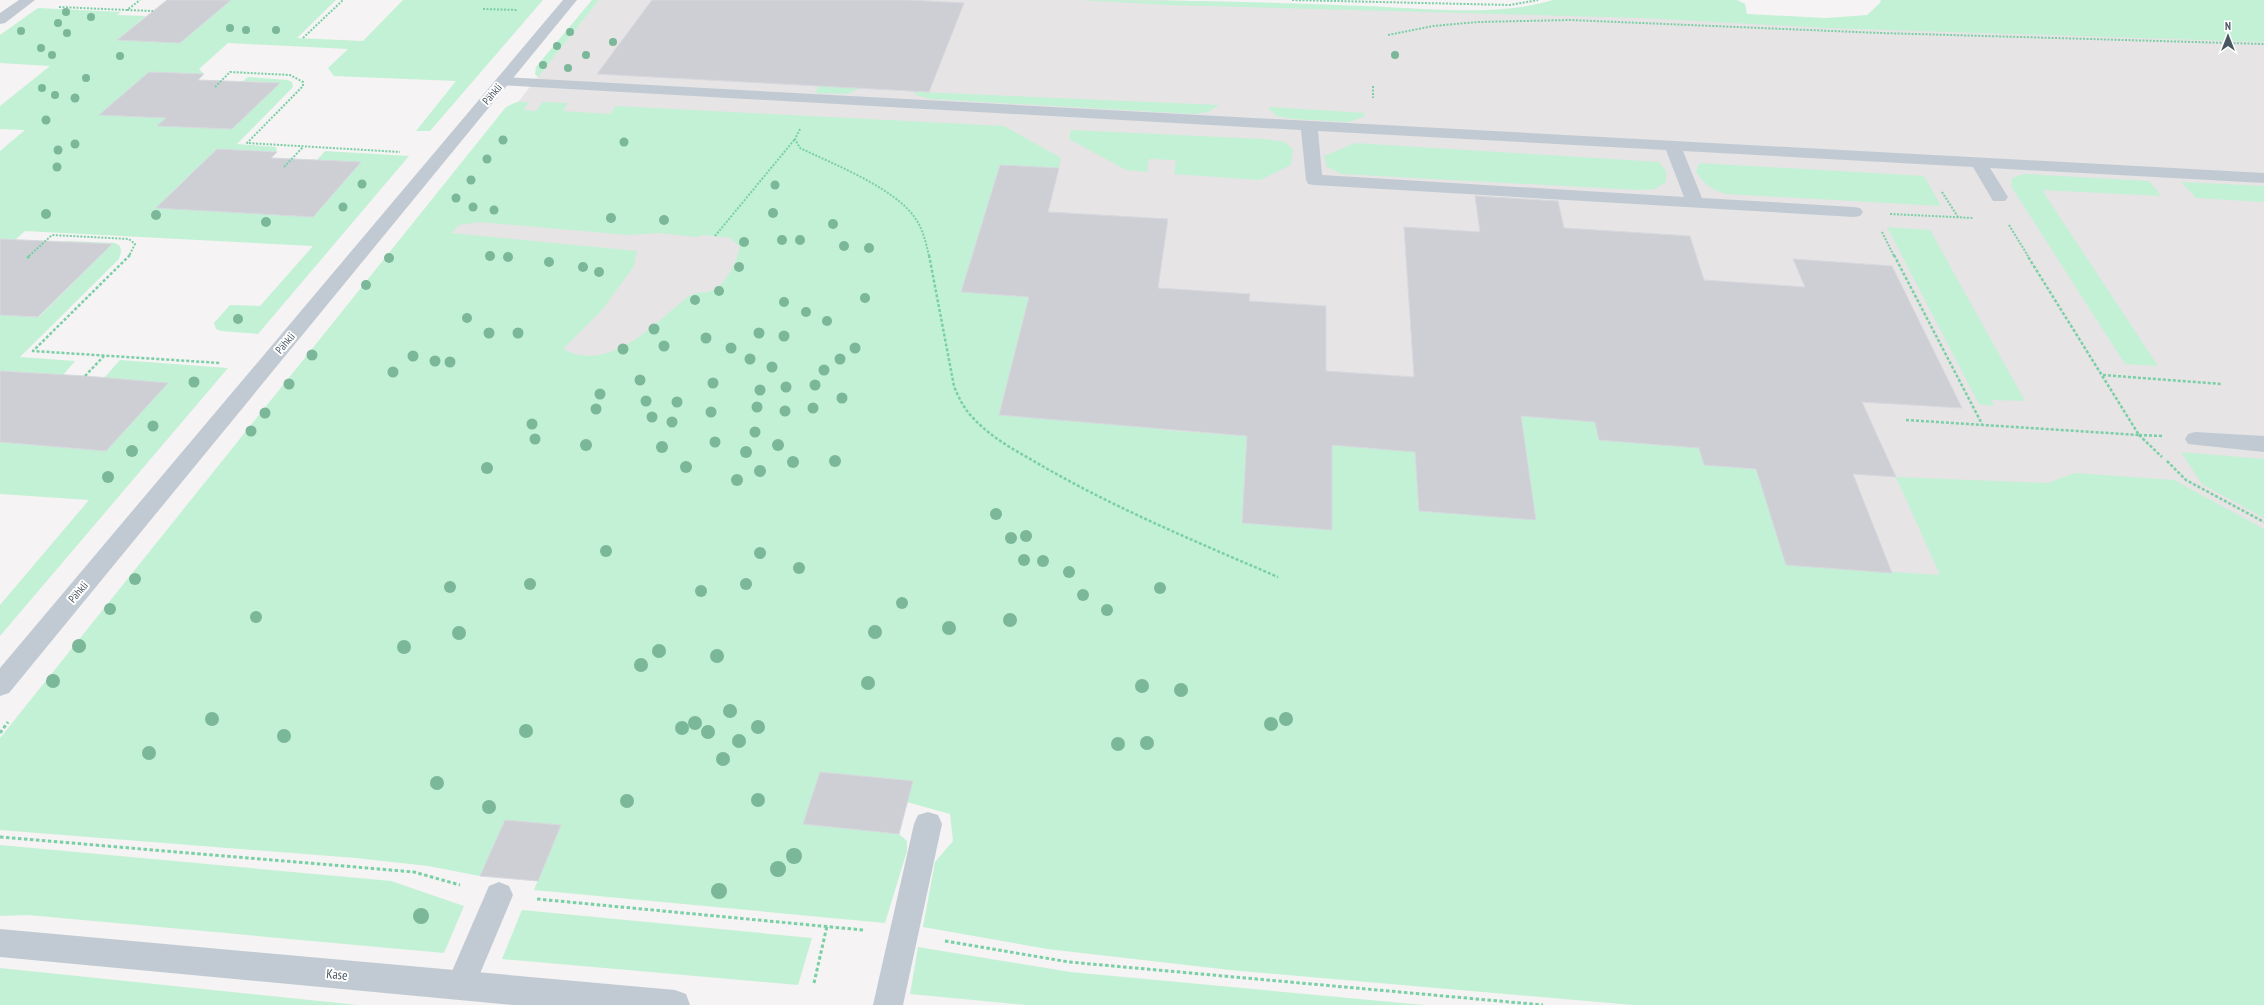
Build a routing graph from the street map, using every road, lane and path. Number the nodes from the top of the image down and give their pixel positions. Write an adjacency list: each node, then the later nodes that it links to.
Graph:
1 (28, 0): 12 (street)
2 (140, 0): 9 (path)
3 (343, 0): 14 (path)
4 (570, 0): 16 (street, Pähkli)
5 (1292, 0): 6 (path)
6 (1538, 0)
7 (53, 6): 9 (path)
8 (483, 8): 11 (path)
9 (127, 10): 10 (path)
10 (153, 11)
11 (525, 11)
12 (0, 20)
13 (1388, 35): 15 (path)
14 (303, 38)
15 (2264, 44)
16 (502, 82): 18 (street); 47 (street, Pähkli)
17 (215, 87): 21 (path)
18 (821, 99): 19 (street); 20 (path)
19 (1309, 126): 22 (street); 28 (street)
20 (795, 139): 33 (path); 46 (path)
21 (303, 146): 23 (path); 25 (path)
22 (1672, 146): 24 (street); 28 (street)
23 (403, 152)
24 (1978, 162): 26 (street); 27 (street)
25 (284, 167)
26 (2264, 178)
27 (1999, 197)
28 (1694, 203): 29 (street)
29 (1854, 212): 30 (path)
30 (1872, 213): 31 (path); 41 (path)
31 (1978, 218)
32 (2006, 219): 37 (path)
33 (715, 236)
34 (27, 258): 35 (path)
35 (104, 356): 36 (path); 38 (path)
36 (223, 363)
37 (2102, 375): 39 (path); 42 (path)
38 (85, 376)
39 (2221, 384)
40 (1906, 420): 41 (path)
41 (1982, 425): 42 (path)
42 (2139, 435): 45 (path)
43 (2195, 439): 44 (street)
44 (2264, 444)
45 (2264, 522)
46 (1278, 577)
47 (0, 686)
48 (928, 824): 52 (street)
49 (0, 837): 50 (path)
50 (499, 896): 51 (path); 55 (street)
51 (827, 926): 52 (path); 54 (path)
52 (903, 934): 57 (street); 58 (path)
53 (0, 943): 55 (street, Kase)
54 (814, 983)
55 (461, 985): 56 (street, Kase)
56 (674, 1005)
57 (888, 1005)
58 (1543, 1005)

